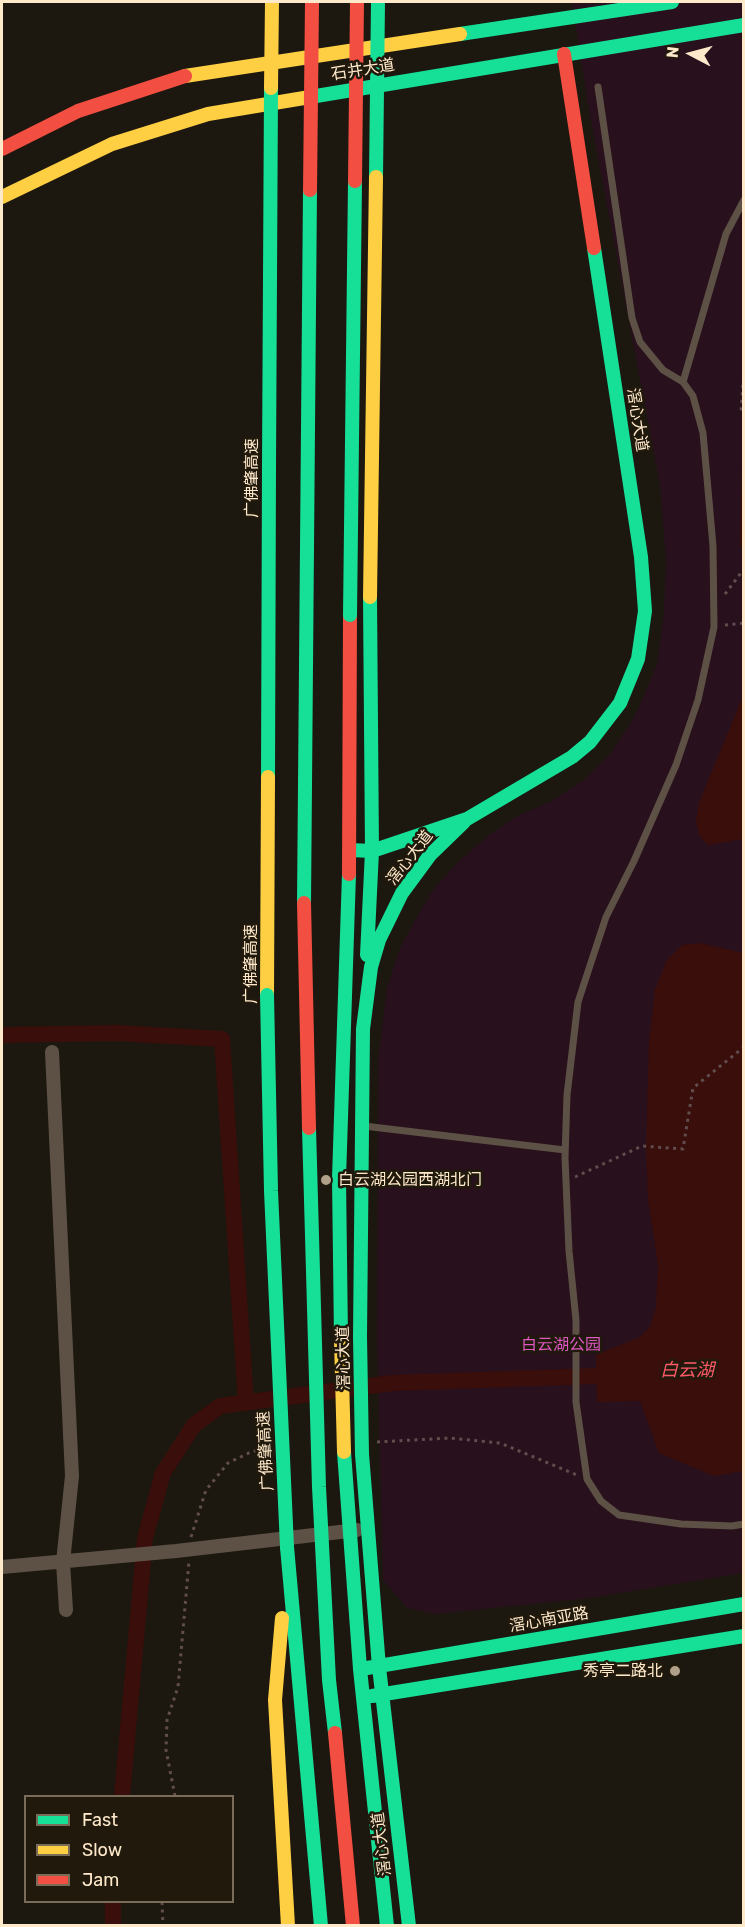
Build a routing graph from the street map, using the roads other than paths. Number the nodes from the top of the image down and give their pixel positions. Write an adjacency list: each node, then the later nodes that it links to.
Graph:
1 (272, 2): 24 (main road, 广佛肇高速, bridge)
2 (314, 2): 34 (main road, bridge)
3 (357, 2): 14 (main road, 滘心大道, bridge)
4 (378, 2): 15 (main road, bridge)
5 (672, 2): 9 (main road, 石井大道)
6 (744, 25): 7 (main road, 石井大道)
7 (564, 54): 10 (main road, 石井大道); 13 (main road, 滘心大道)
8 (598, 87): 12 (lane)
9 (2, 149)
10 (2, 197)
11 (744, 200): 12 (lane)
12 (683, 382): 20 (lane)
13 (467, 819): 15 (main road, 滘心大道); 17 (main road, 滘心大道)
14 (350, 850): 15 (main road, 滘心大道); 16 (main road, 滘心大道)
15 (372, 851): 17 (main road)
16 (343, 1029): 17 (lane); 23 (main road, 滘心大道, bridge)
17 (363, 1029): 19 (main road, 滘心大道)
18 (52, 1052): 25 (street)
19 (361, 1126): 20 (lane); 22 (main road, 滘心大道, bridge)
20 (565, 1150): 21 (lane)
21 (744, 1524)
22 (367, 1529): 23 (street); 30 (main road, 滘心大道)
23 (350, 1531): 25 (street); 31 (main road, 滘心大道)
24 (287, 1547): 35 (main road); 36 (main road, 广佛肇高速)
25 (63, 1562): 26 (street); 28 (street)
26 (2, 1567)
27 (744, 1604): 30 (main road, 滘心南亚路)
28 (66, 1610)
29 (744, 1636): 32 (main road)
30 (378, 1666): 31 (main road, 滘心南亚路); 32 (main road, 滘心大道)
31 (360, 1669): 33 (main road, 滘心大道)
32 (382, 1694): 33 (main road); 40 (main road, 滘心大道)
33 (363, 1697): 39 (main road, 滘心大道)
34 (348, 1851): 37 (main road, bridge); 38 (main road, bridge)
35 (288, 1926)
36 (321, 1926)
37 (353, 1926)
38 (361, 1926)
39 (387, 1926)
40 (409, 1926)

